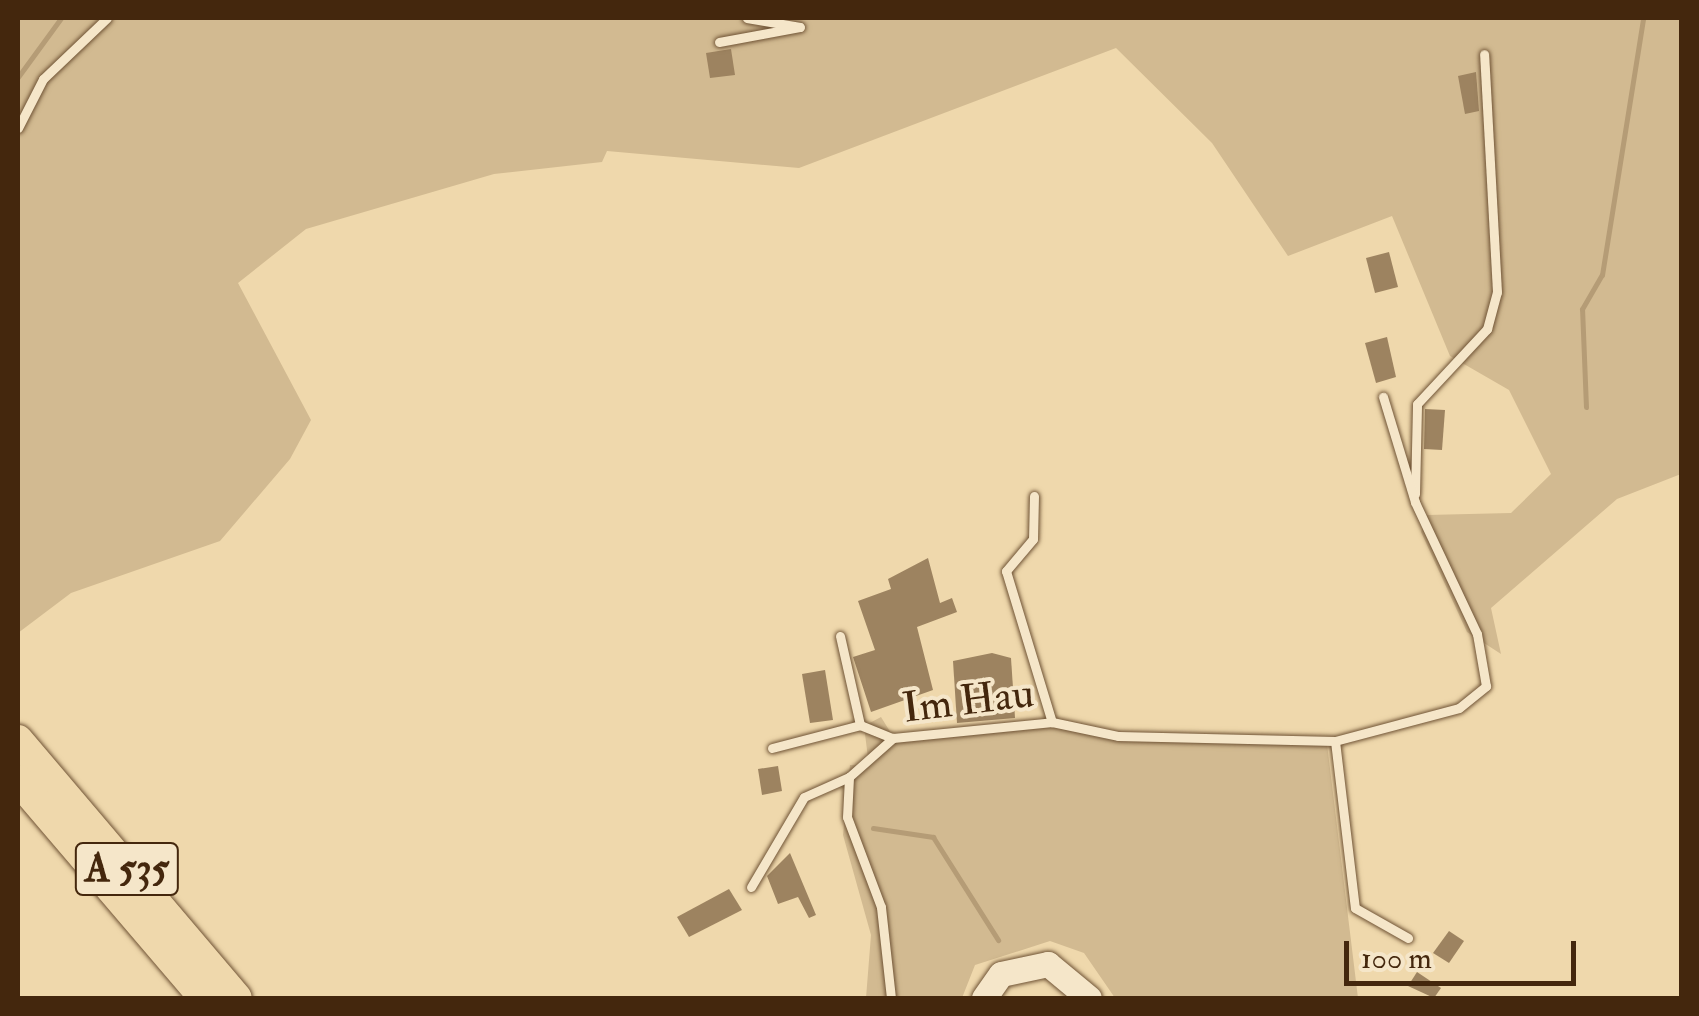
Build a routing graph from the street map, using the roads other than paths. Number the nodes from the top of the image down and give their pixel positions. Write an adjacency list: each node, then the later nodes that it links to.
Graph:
1 (106, 18): 5 (lane)
2 (747, 18): 3 (lane)
3 (719, 42)
4 (1484, 54): 8 (lane, Im Hau)
5 (18, 128)
6 (1382, 397): 8 (lane, Im Hau)
7 (1034, 496): 10 (lane)
8 (1414, 502): 14 (lane, Im Hau)
9 (840, 636): 11 (lane)
10 (1052, 722): 12 (lane, Im Hau); 14 (lane, Im Hau)
11 (860, 725): 12 (lane); 15 (lane)
12 (893, 738): 16 (lane, Im Hau)
13 (18, 740): 21 (highway, A 535)
14 (1334, 741): 19 (lane)
15 (772, 748)
16 (849, 777): 18 (lane, Im Hau); 22 (lane)
17 (18, 780): 20 (highway, A 535)
18 (751, 887)
19 (1408, 938)
20 (204, 998)
21 (237, 998)
22 (891, 998)
23 (984, 998): 24 (main road)
24 (1088, 998)

